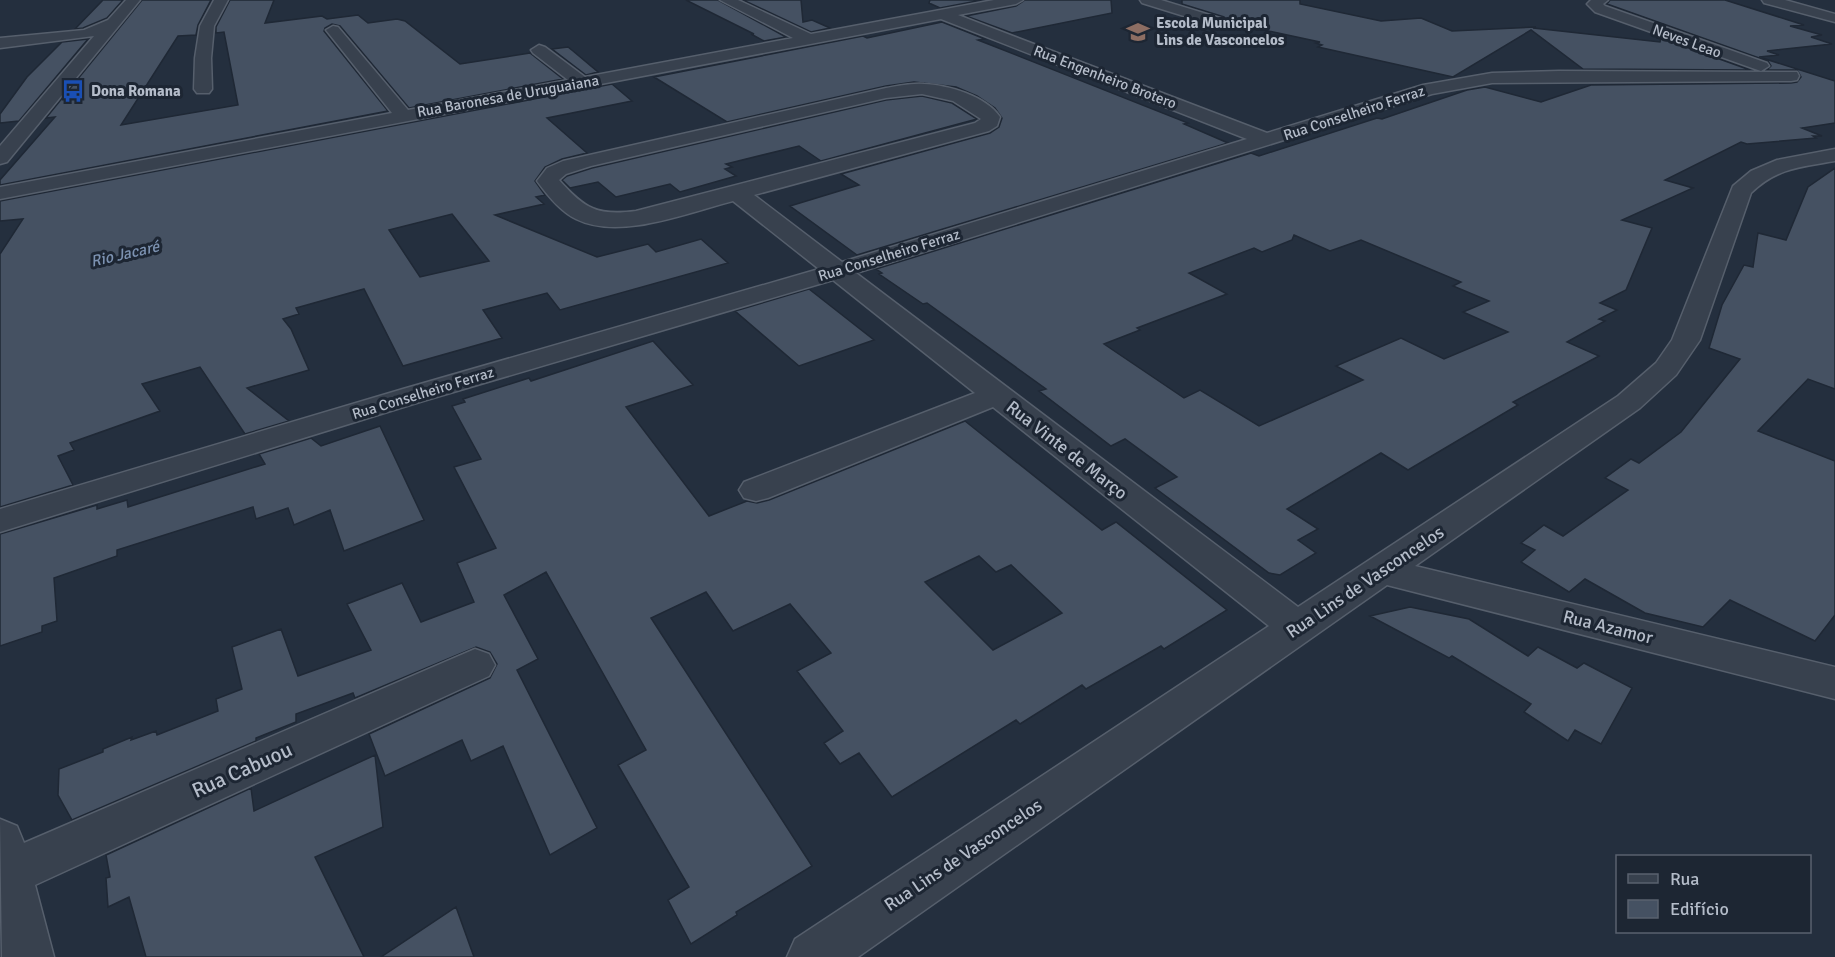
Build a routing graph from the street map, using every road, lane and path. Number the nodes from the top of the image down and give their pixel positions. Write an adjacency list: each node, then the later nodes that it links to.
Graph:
1 (133, 0): 11 (street)
2 (221, 0): 20 (street)
3 (727, 0): 14 (street)
4 (1016, 0): 8 (street, Rua Baronesa de Uruguaiana)
5 (1147, 0): 10 (street)
6 (1601, 0): 18 (street, Neves Leao)
7 (1769, 0): 9 (street)
8 (942, 14): 14 (street, Rua Baronesa de Uruguaiana); 22 (street, Rua Engenheiro Brotero)
9 (1835, 18)
10 (1218, 22)
11 (114, 23): 13 (street); 15 (street)
12 (333, 30): 21 (street)
13 (66, 36): 15 (street); 16 (street)
14 (808, 39): 19 (street, Rua Baronesa de Uruguaiana)
15 (98, 41): 24 (street)
16 (0, 43)
17 (539, 50): 19 (street)
18 (1791, 76): 22 (street, Rua Conselheiro Ferraz)
19 (583, 83): 21 (street, Rua Baronesa de Uruguaiana)
20 (203, 89)
21 (403, 116): 25 (street, Rua Baronesa de Uruguaiana)
22 (1268, 140): 27 (street, Rua Conselheiro Ferraz)
23 (1835, 155): 31 (street, Rua Lins de Vasconcelos)
24 (0, 158)
25 (0, 193)
26 (737, 194): 26 (street); 27 (street, Rua Vinte de Março)
27 (837, 271): 28 (street, Rua Vinte de Março); 30 (street, Rua Conselheiro Ferraz)
28 (996, 395): 29 (street); 32 (street, Rua Vinte de Março)
29 (756, 490)
30 (0, 521)
31 (1381, 571): 32 (street, Rua Lins de Vasconcelos); 34 (street, Rua Azamor)
32 (1297, 627): 37 (street, Rua Lins de Vasconcelos)
33 (475, 665): 35 (street, Rua Cabuou)
34 (1835, 683)
35 (4, 857): 36 (street)
36 (28, 957)
37 (813, 957)

